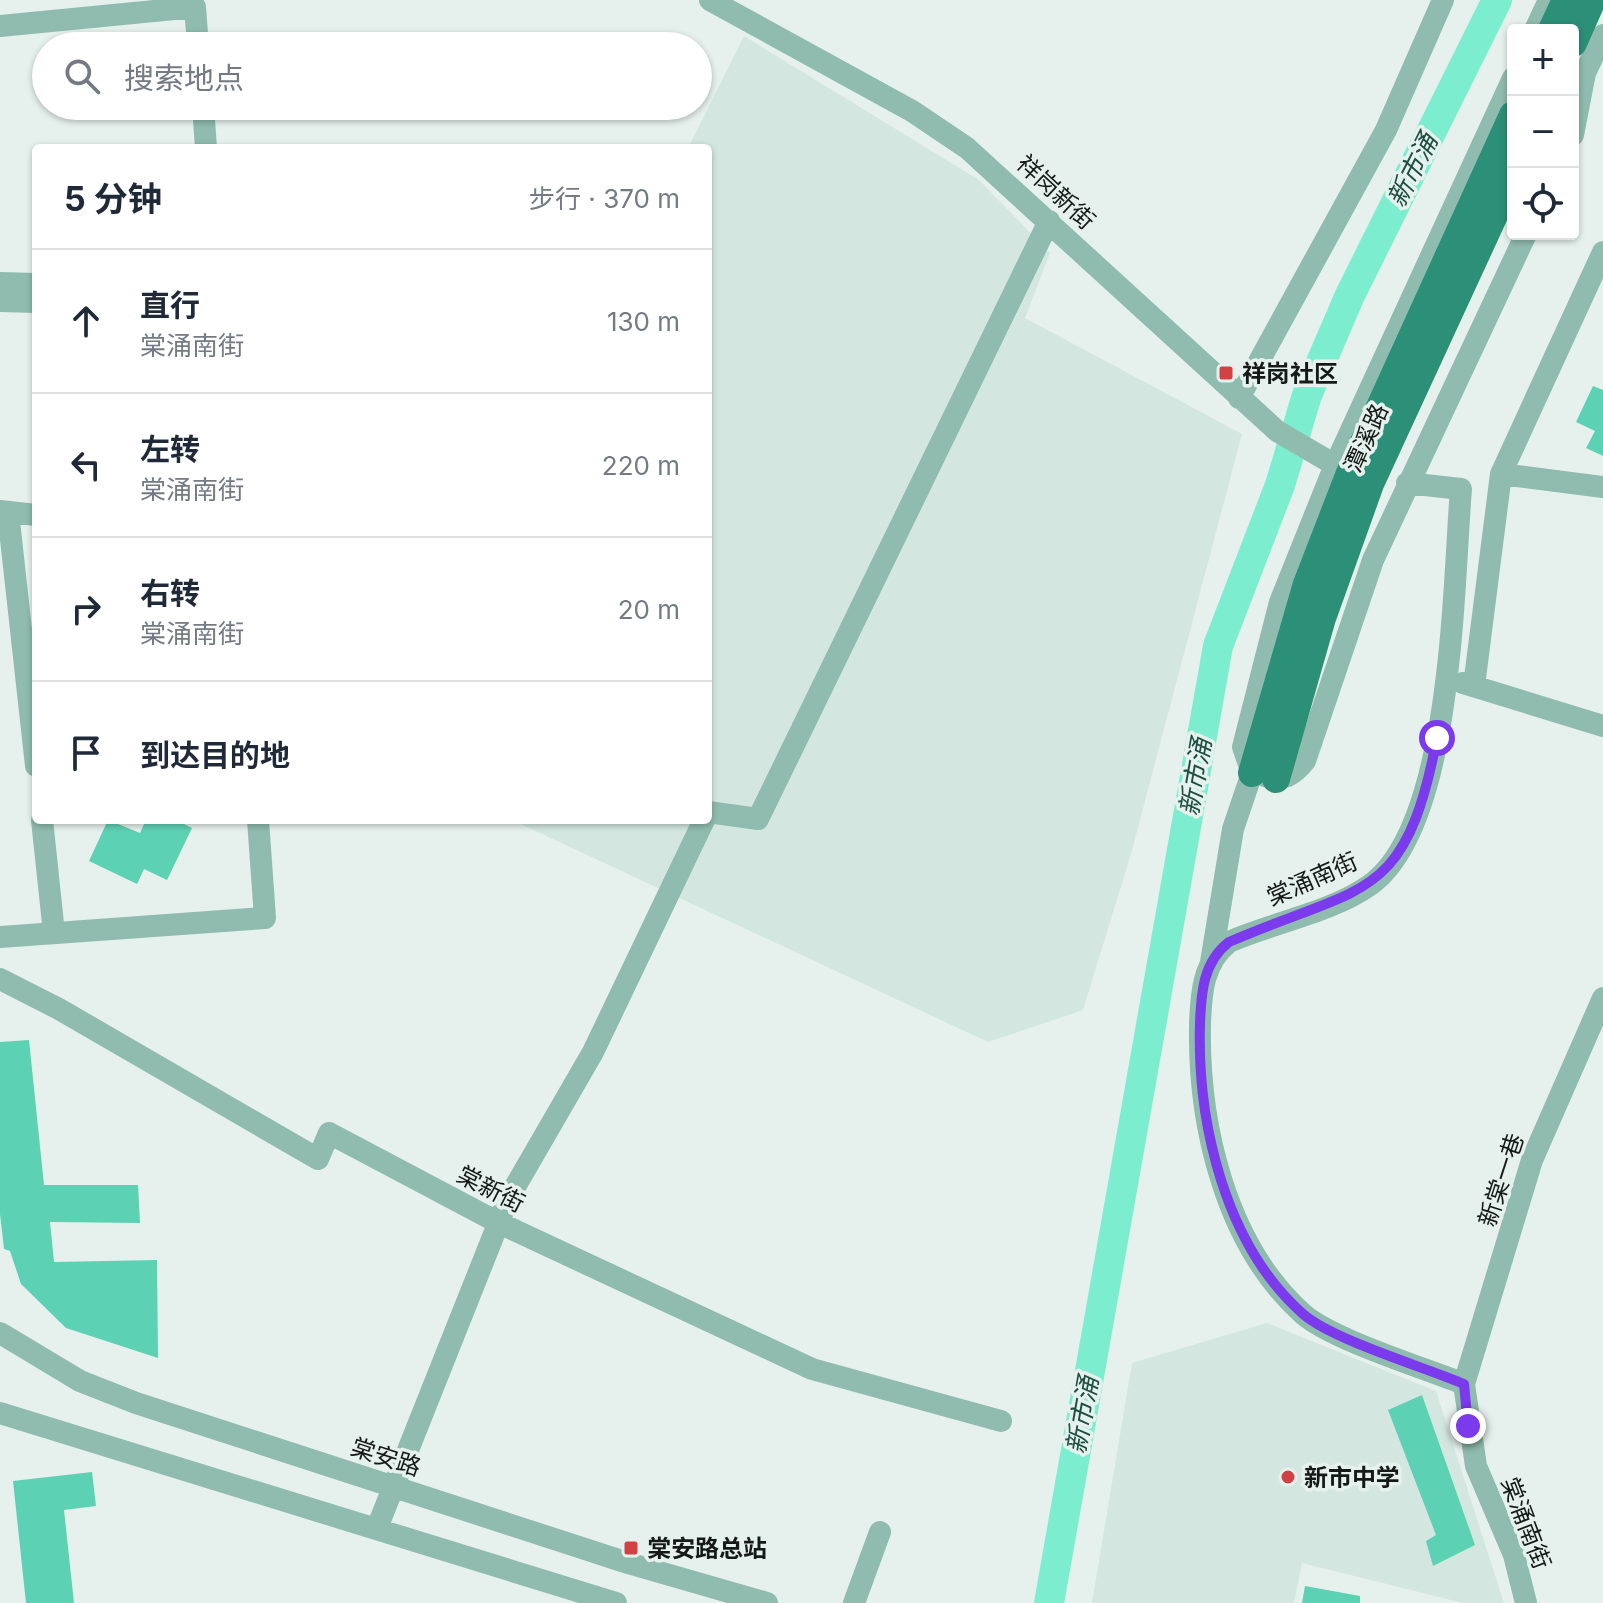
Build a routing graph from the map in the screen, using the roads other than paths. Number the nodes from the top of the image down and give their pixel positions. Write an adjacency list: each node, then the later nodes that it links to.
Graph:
1 (710, 0): 18 (street, 祥岗新街)
2 (1443, 0): 25 (street)
3 (1549, 0): 6 (street)
4 (1566, 0): 7 (main road)
5 (1592, 0): 9 (main road)
6 (1538, 24)
7 (1555, 24)
8 (0, 26): 10 (street)
9 (1579, 29)
10 (197, 32)
11 (1603, 35): 13 (street)
12 (1507, 91): 26 (street)
13 (1579, 104)
14 (204, 120): 16 (street)
15 (1507, 128): 34 (main road, 潭溪路)
16 (206, 144)
17 (1507, 187): 34 (main road, 潭溪路)
18 (1049, 221): 25 (street, 祥岗新街); 38 (street)
19 (1523, 240): 28 (street)
20 (1603, 252): 27 (street)
21 (0, 283): 22 (street)
22 (32, 284)
23 (0, 301): 24 (street)
24 (32, 302)
25 (1239, 398): 26 (street, 祥岗新街)
26 (1335, 465): 37 (street)
27 (1501, 474): 29 (street); 33 (street)
28 (1407, 483): 32 (street, 棠涌南街); 37 (street)
29 (1603, 487)
30 (4, 512): 31 (street); 36 (street)
31 (32, 515)
32 (1445, 678): 33 (street); 44 (street, 棠涌南街)
33 (1474, 686): 35 (street)
34 (1280, 724): 37 (main road, 潭溪路)
35 (1603, 726)
36 (32, 734)
37 (1264, 776): 44 (street)
38 (712, 813)
39 (42, 824): 42 (street)
40 (258, 824): 42 (street)
41 (702, 824): 47 (street)
42 (54, 933): 43 (street)
43 (0, 937)
44 (1210, 963): 49 (street)
45 (0, 979): 47 (street, 棠新街)
46 (1603, 998): 49 (street, 新棠一巷)
47 (499, 1223): 51 (street, 棠新街); 52 (street)
48 (0, 1333): 52 (street, 棠安路)
49 (1464, 1384): 58 (street, 棠涌南街)
50 (0, 1413): 53 (street)
51 (1001, 1421)
52 (392, 1486): 53 (street); 56 (street, 棠安路)
53 (377, 1528): 55 (street)
54 (880, 1532): 57 (street)
55 (616, 1603)
56 (767, 1603)
57 (854, 1603)
58 (1526, 1603)

